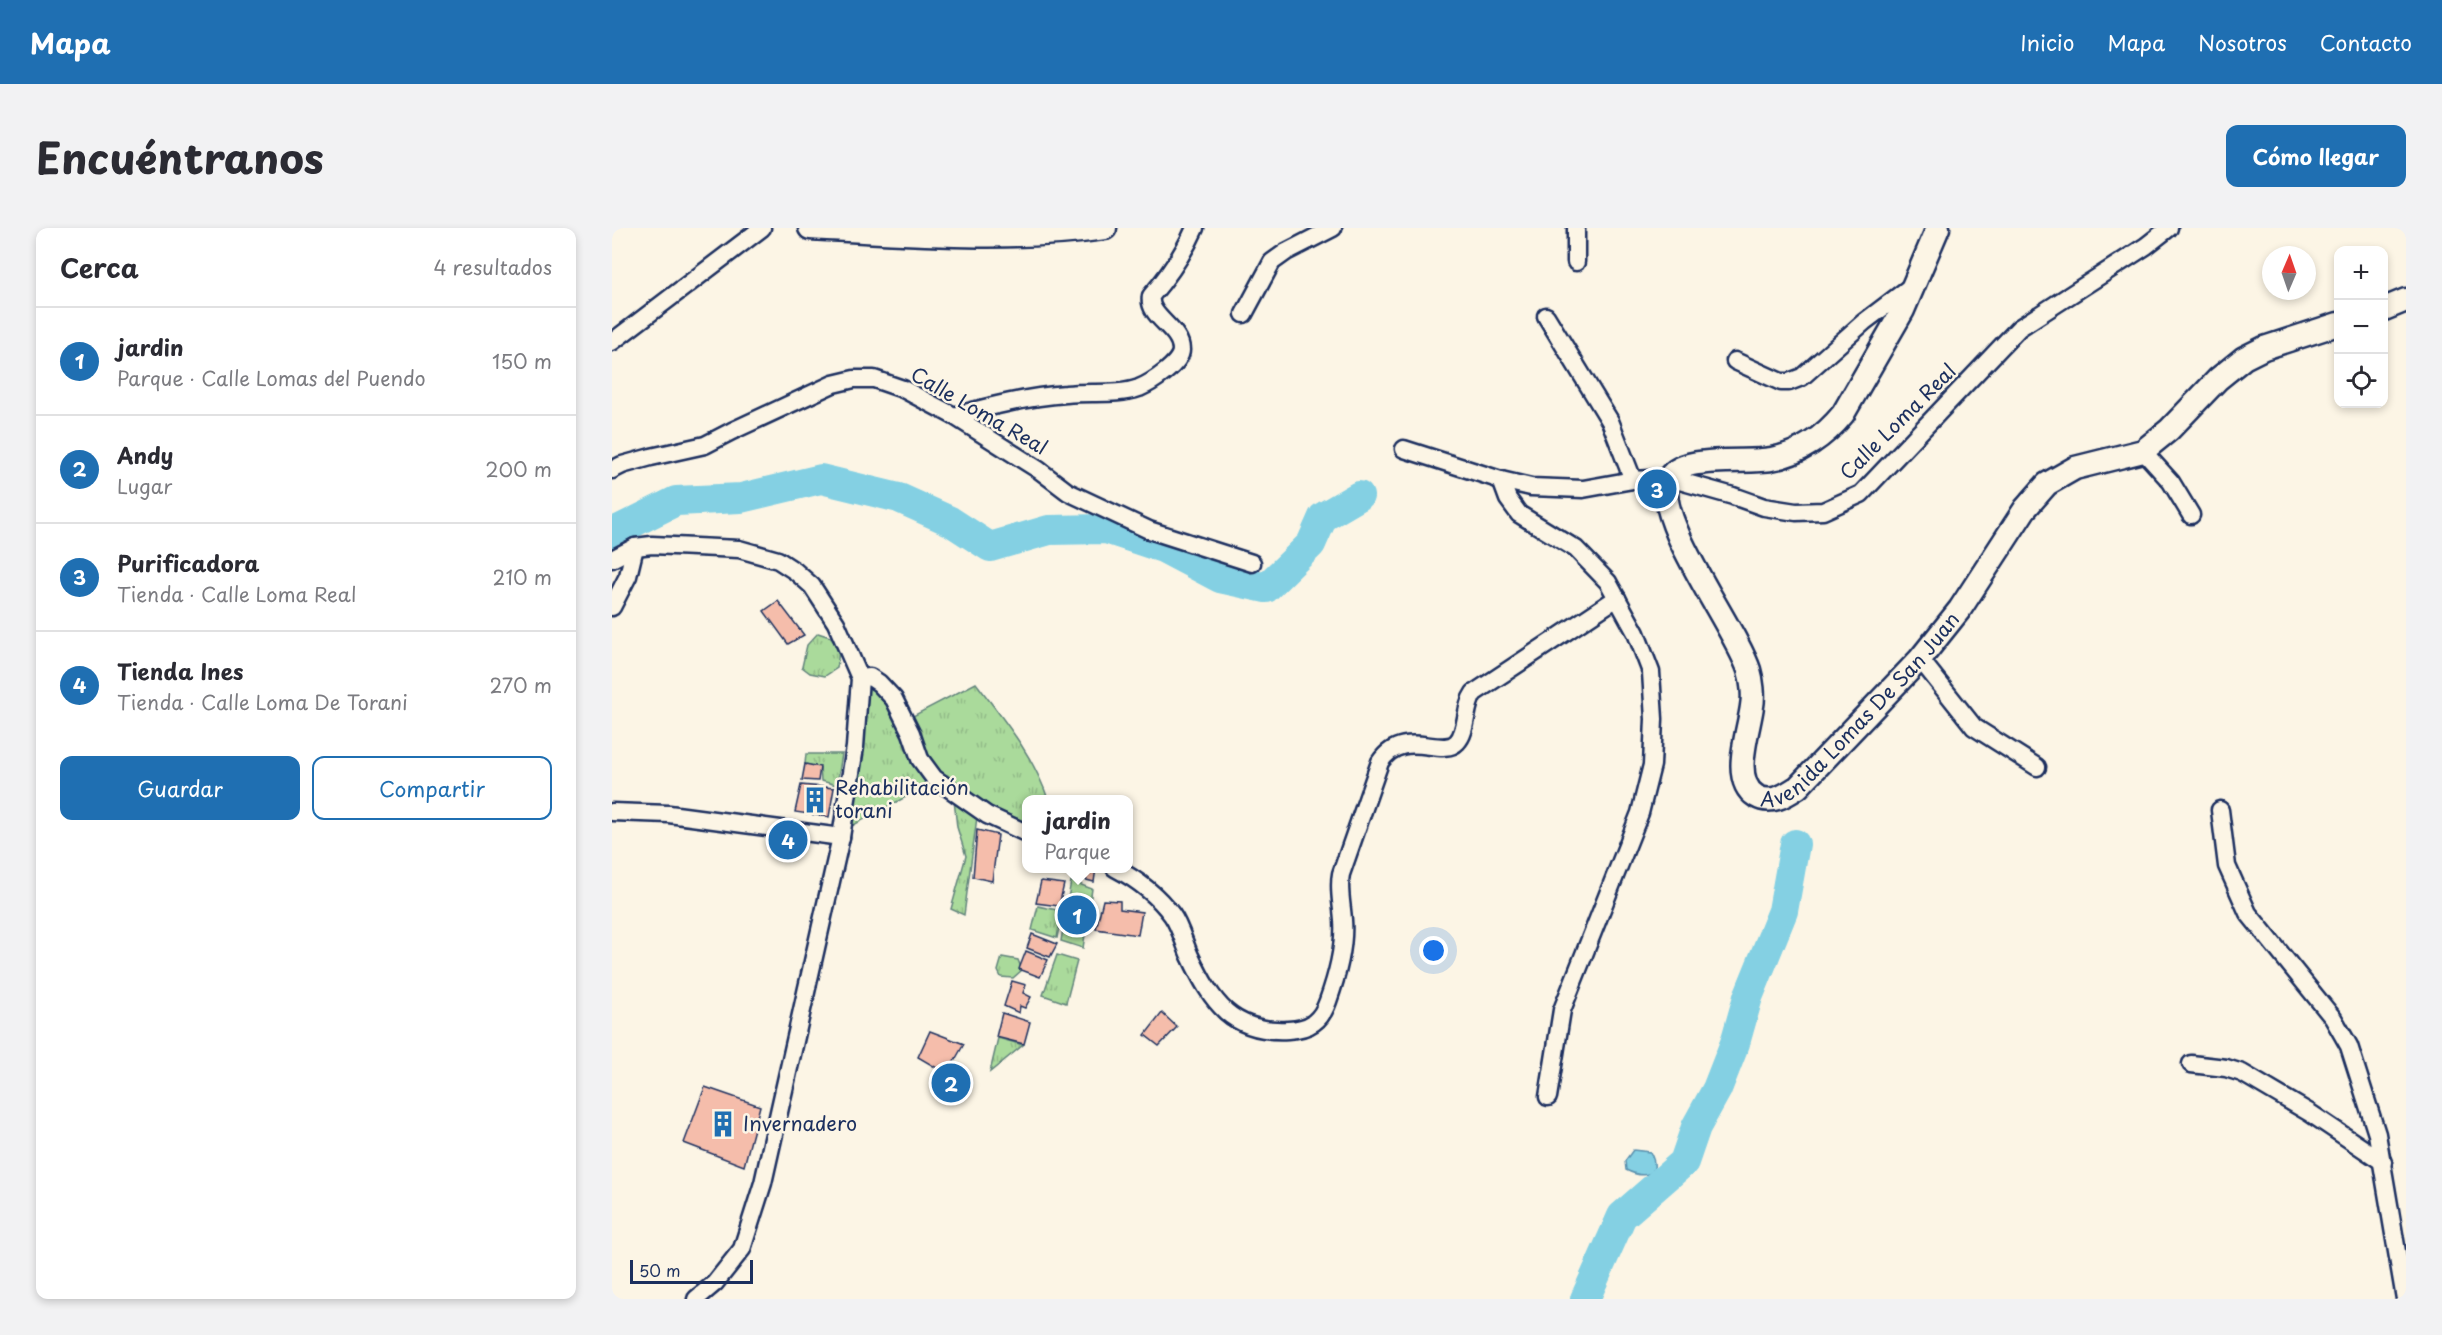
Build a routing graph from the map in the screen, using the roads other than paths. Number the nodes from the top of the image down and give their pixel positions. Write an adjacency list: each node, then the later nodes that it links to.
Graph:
1 (762, 228): 17 (street)
2 (810, 228): 9 (main road)
3 (1104, 228): 9 (main road)
4 (1195, 228): 19 (street)
5 (1333, 228): 14 (street)
6 (1576, 228): 10 (street)
7 (1938, 228): 11 (main road)
8 (2169, 228): 23 (street, Calle Loma Real)
9 (845, 229)
10 (1576, 261)
11 (1917, 282): 18 (street); 23 (main road)
12 (2406, 300): 13 (main road)
13 (2388, 307)
14 (1244, 314)
15 (1546, 316): 25 (street)
16 (2334, 325): 21 (main road, Avenida Lomas De San Juan)
17 (612, 342)
18 (1735, 361)
19 (954, 416): 22 (street, Calle Loma Real); 29 (street, Calle Loma Real)
20 (1404, 449): 24 (street, Calle Loma Real)
21 (2143, 451): 26 (street); 32 (main road, Avenida Lomas De San Juan)
22 (612, 470)
23 (1669, 478): 25 (street, Calle Loma Real); 32 (main road, Avenida Lomas De San Juan)
24 (1501, 480): 25 (street, Calle Loma Real); 30 (street)
25 (1633, 480)
26 (2191, 515)
27 (635, 547): 28 (street); 31 (street); 33 (street)
28 (612, 559)
29 (1252, 563)
30 (1617, 598): 39 (street); 41 (street)
31 (612, 607)
32 (1920, 659): 34 (street)
33 (860, 678): 37 (street); 38 (street)
34 (2037, 767)
35 (2220, 810): 42 (street)
36 (612, 812): 38 (street)
37 (1022, 830)
38 (841, 837): 43 (street)
39 (1124, 873)
40 (2192, 1064): 42 (street)
41 (1548, 1097)
42 (2383, 1162): 44 (street)
43 (696, 1299)
44 (2405, 1299)

